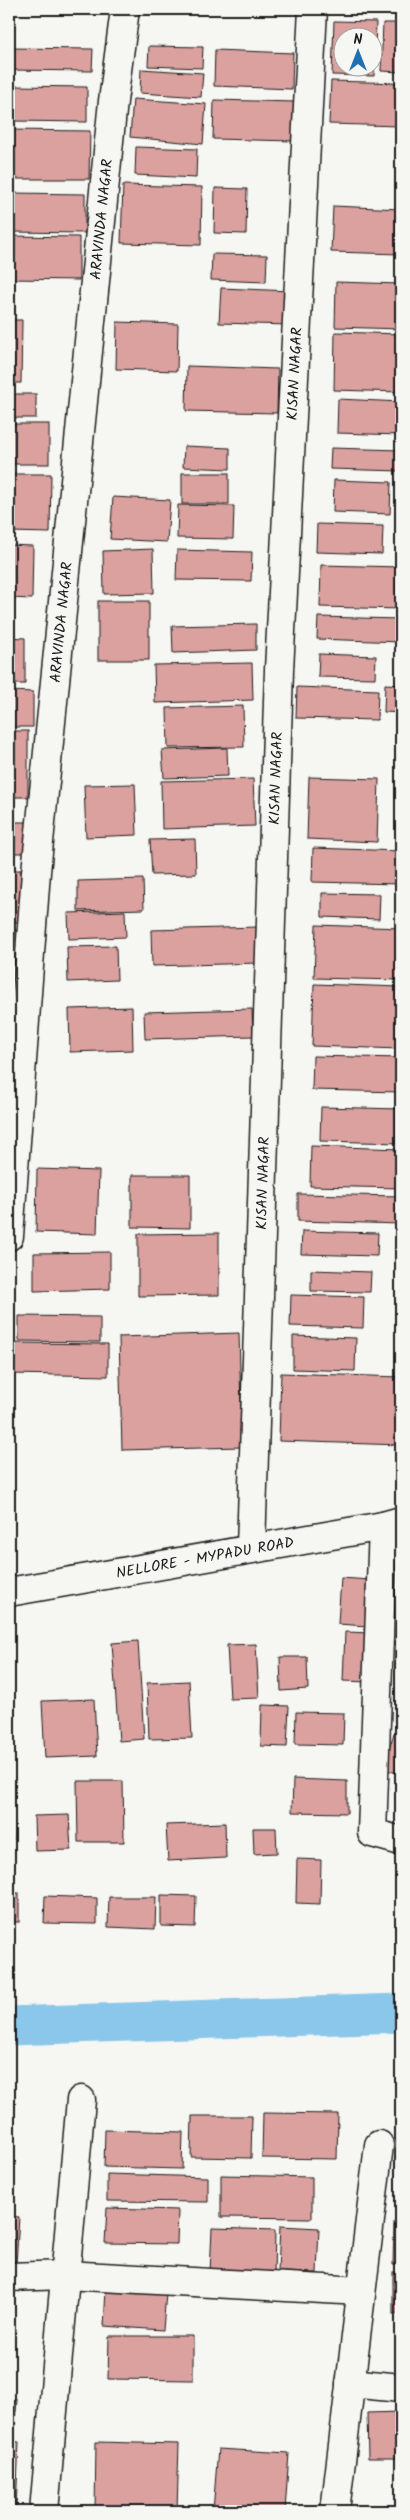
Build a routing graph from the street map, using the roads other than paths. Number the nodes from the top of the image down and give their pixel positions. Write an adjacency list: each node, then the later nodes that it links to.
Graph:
1 (125, 9): 3 (street, ARAVINDA NAGAR)
2 (313, 9): 5 (street, KISAN NAGAR)
3 (9, 1236)
4 (392, 1524): 5 (street, NELLORE - MYPADU ROAD); 7 (street)
5 (251, 1548): 6 (street, NELLORE - MYPADU ROAD)
6 (9, 1592)
7 (401, 1841)
8 (81, 2100): 10 (street)
9 (379, 2144): 12 (street)
10 (65, 2275): 11 (street); 12 (street); 15 (street)
11 (9, 2277)
12 (361, 2291): 13 (street)
13 (350, 2383): 14 (street); 16 (street)
14 (401, 2388)
15 (44, 2511)
16 (335, 2511)

